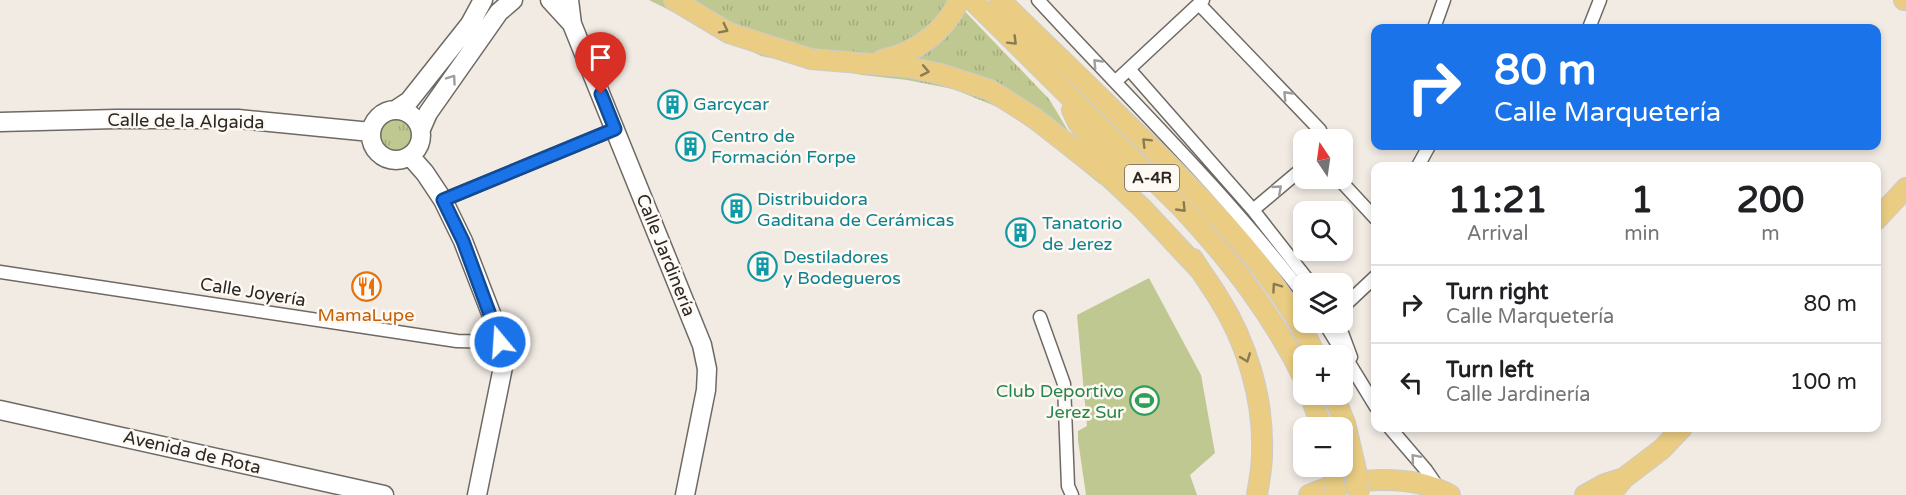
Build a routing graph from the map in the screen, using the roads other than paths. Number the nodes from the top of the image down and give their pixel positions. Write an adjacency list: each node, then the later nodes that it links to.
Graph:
1 (483, 0): 19 (street)
2 (513, 0): 21 (street, one-way to 2)
3 (549, 0): 12 (street, Calle Jardinería)
4 (569, 0): 12 (street, Calle Jardinería)
5 (674, 0): 15 (main road, one-way to 15)
6 (1000, 0): 43 (main road, A-4R, one-way to 6)
7 (1038, 0): 17 (street, one-way to 7)
8 (1444, 0): 13 (street)
9 (1600, 0): 14 (street)
10 (1201, 2): 16 (street); 23 (street, one-way to 10)
11 (962, 3): 15 (main road); 18 (main road, A-4R, one-way to 18)
12 (572, 24): 22 (street, Calle Jardinería)
13 (1435, 24)
14 (1591, 24)
15 (867, 64): 33 (main road, one-way to 33)
16 (1129, 69): 17 (street); 30 (street)
17 (1115, 82): 36 (street)
18 (1064, 92): 33 (main road); 44 (main road, A-4R, one-way to 44)
19 (397, 109): 21 (street); 24 (street)
20 (0, 122): 24 (street, Calle de la Algaida)
21 (421, 129): 25 (street)
22 (615, 129): 29 (street); 56 (street, Calle Jardinería)
23 (1319, 129)
24 (371, 132): 25 (street)
25 (410, 156): 29 (street)
26 (1293, 176): 30 (street, one-way to 26)
27 (1906, 188): 32 (main road)
28 (1348, 189): 31 (street)
29 (443, 200): 42 (street)
30 (1253, 210): 35 (street)
31 (1371, 214)
32 (1881, 215)
33 (1199, 269): 58 (main road, one-way to 58)
34 (0, 272): 42 (street, Calle Joyería)
35 (1302, 273)
36 (1293, 281)
37 (1371, 281): 38 (street)
38 (1353, 298)
39 (1040, 317): 57 (street)
40 (1331, 333): 45 (street)
41 (1342, 333): 45 (street)
42 (500, 342): 55 (street)
43 (1310, 345)
44 (1293, 359)
45 (1361, 384): 46 (street)
46 (1371, 399)
47 (1338, 405): 61 (main road, bridge)
48 (0, 410): 54 (street, Avenida de Rota)
49 (1393, 432): 53 (street, one-way to 49)
50 (1678, 432): 52 (main road)
51 (1334, 477): 60 (main road, bridge)
52 (1624, 478): 62 (main road); 63 (main road)
53 (1444, 492): 59 (main road)
54 (384, 495)
55 (477, 495)
56 (684, 495)
57 (1072, 495)
58 (1257, 495)
59 (1309, 495)
60 (1336, 495)
61 (1359, 495)
62 (1585, 495)
63 (1611, 495)

